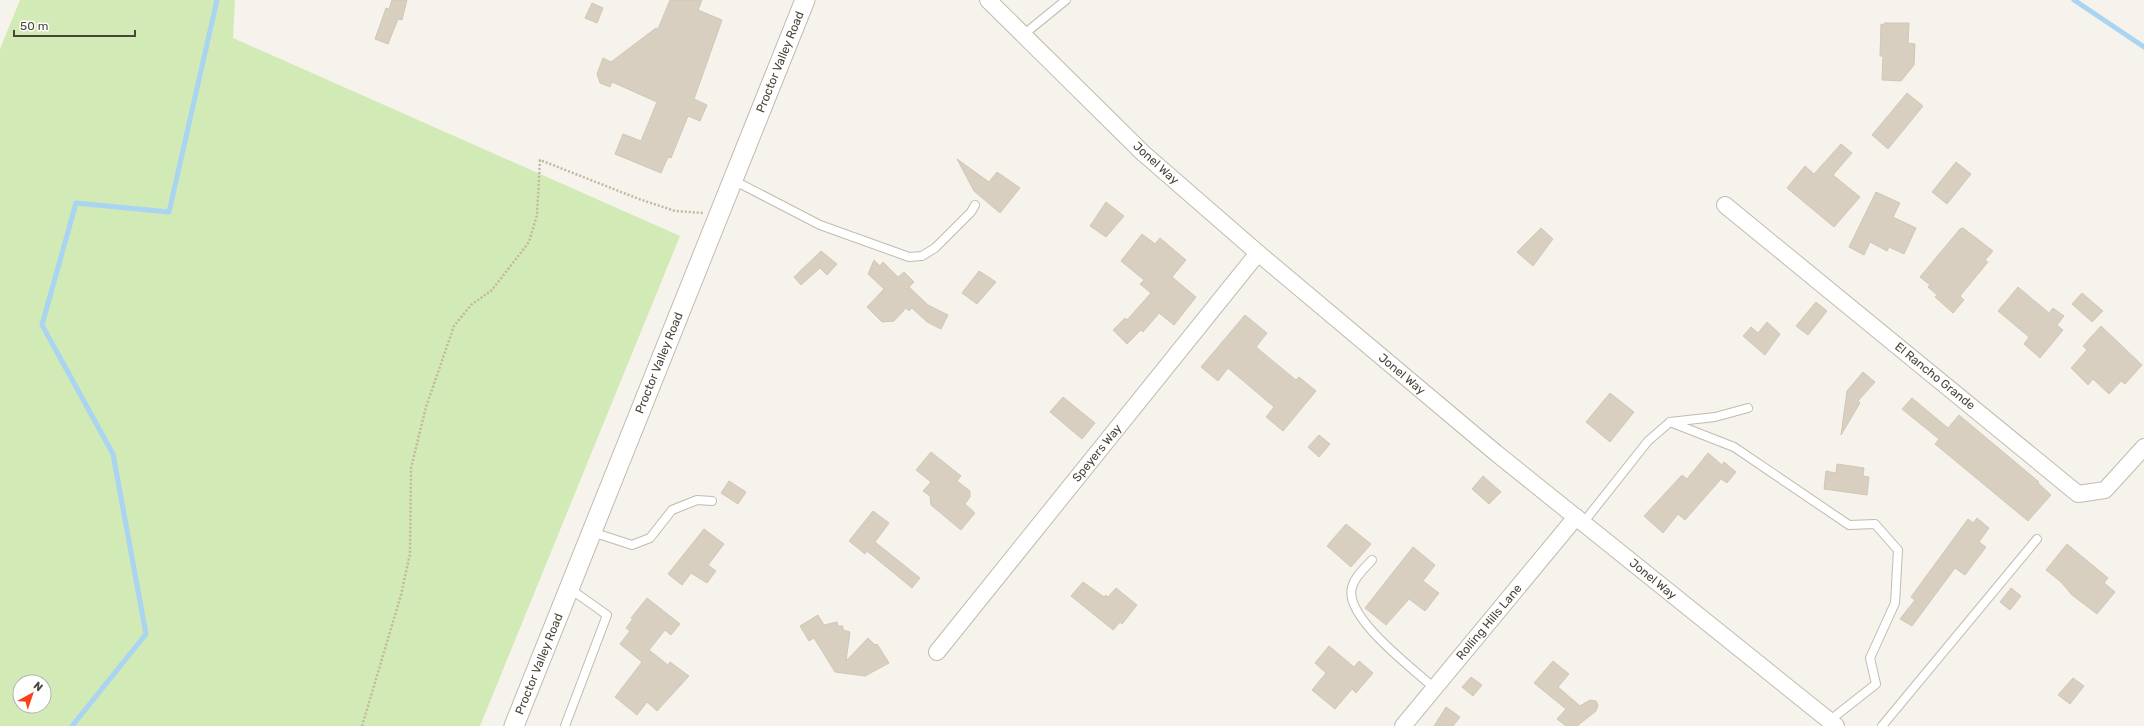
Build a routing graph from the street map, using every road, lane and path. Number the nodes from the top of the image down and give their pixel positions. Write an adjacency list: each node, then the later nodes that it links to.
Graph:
1 (805, 0): 5 (street, Proctor Valley Road)
2 (988, 0): 4 (street, Jonel Way)
3 (1066, 0): 4 (lane)
4 (1023, 35): 9 (street, Jonel Way)
5 (733, 180): 6 (lane); 8 (street, Proctor Valley Road)
6 (975, 205)
7 (1726, 205): 12 (street, El Rancho Grande)
8 (719, 214): 15 (street, Proctor Valley Road); 22 (path)
9 (1258, 253): 14 (street, Jonel Way); 19 (street, Speyers Way)
10 (1748, 408): 11 (lane)
11 (1670, 422): 14 (lane); 21 (lane)
12 (2144, 447)
13 (712, 501): 15 (lane)
14 (1579, 520): 20 (street, Rolling Hills Lane); 21 (street, Jonel Way)
15 (592, 532): 18 (street, Proctor Valley Road)
16 (2038, 539): 26 (lane)
17 (1372, 560): 20 (lane)
18 (569, 588): 23 (street, Proctor Valley Road); 24 (lane)
19 (937, 652)
20 (1434, 688): 25 (street, Rolling Hills Lane)
21 (1833, 723)
22 (362, 726)
23 (514, 726)
24 (565, 726)
25 (1403, 726)
26 (1882, 726)

